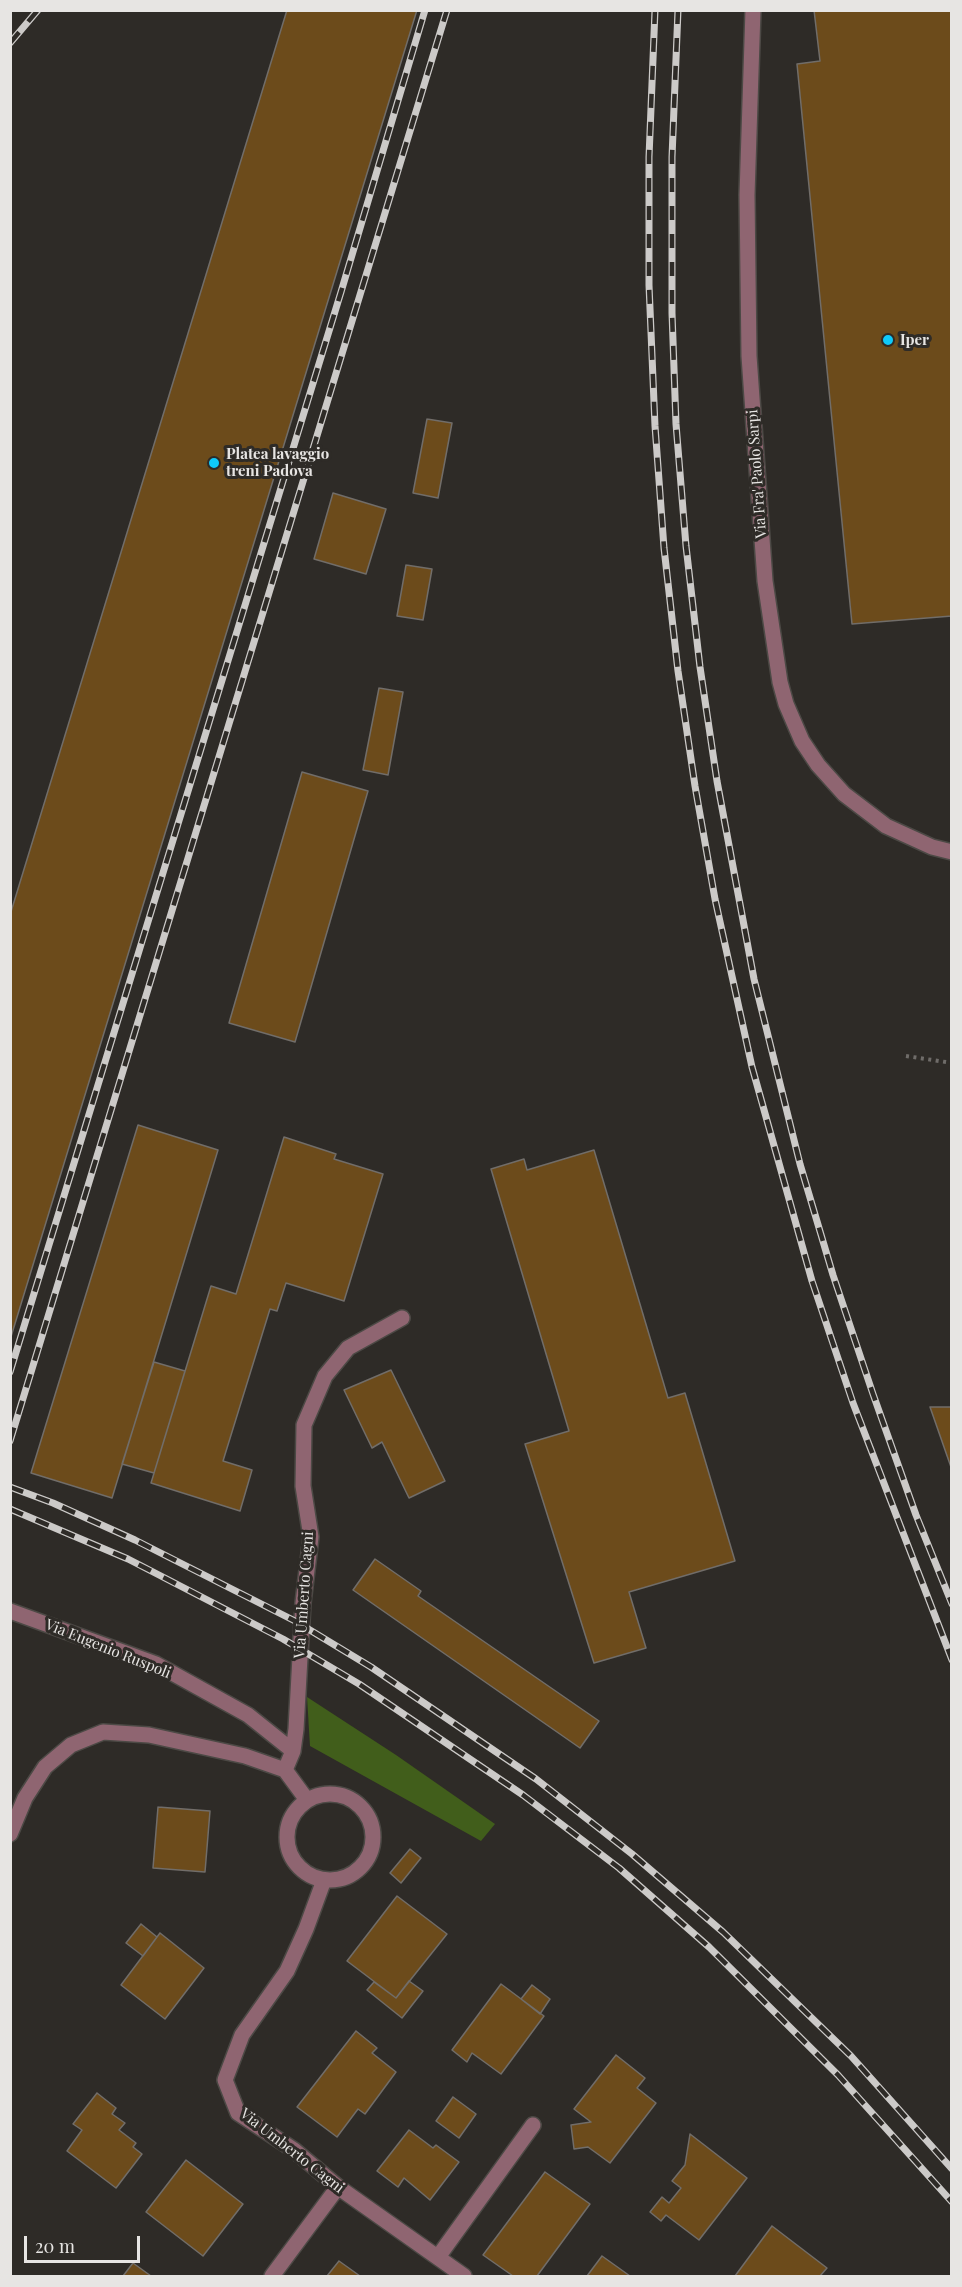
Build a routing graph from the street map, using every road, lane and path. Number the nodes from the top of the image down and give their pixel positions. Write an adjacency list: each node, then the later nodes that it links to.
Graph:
1 (753, 10): 2 (street, Via Fra' Paolo Sarpi)
2 (951, 852)
3 (906, 1056): 4 (path)
4 (951, 1063)
5 (402, 1318): 7 (street, Via Umberto Cagni)
6 (10, 1611): 7 (street, Via Eugenio Ruspoli)
7 (293, 1751): 8 (street, Via Umberto Cagni)
8 (285, 1770): 9 (street); 10 (street)
9 (307, 1800): 11 (street); 11 (street)
10 (10, 1834)
11 (324, 1880): 13 (street, Via Umberto Cagni)
12 (533, 2126): 14 (street)
13 (338, 2187): 14 (street, Via Umberto Cagni); 15 (street)
14 (438, 2257): 16 (street, Via Umberto Cagni)
15 (272, 2277)
16 (464, 2277)

